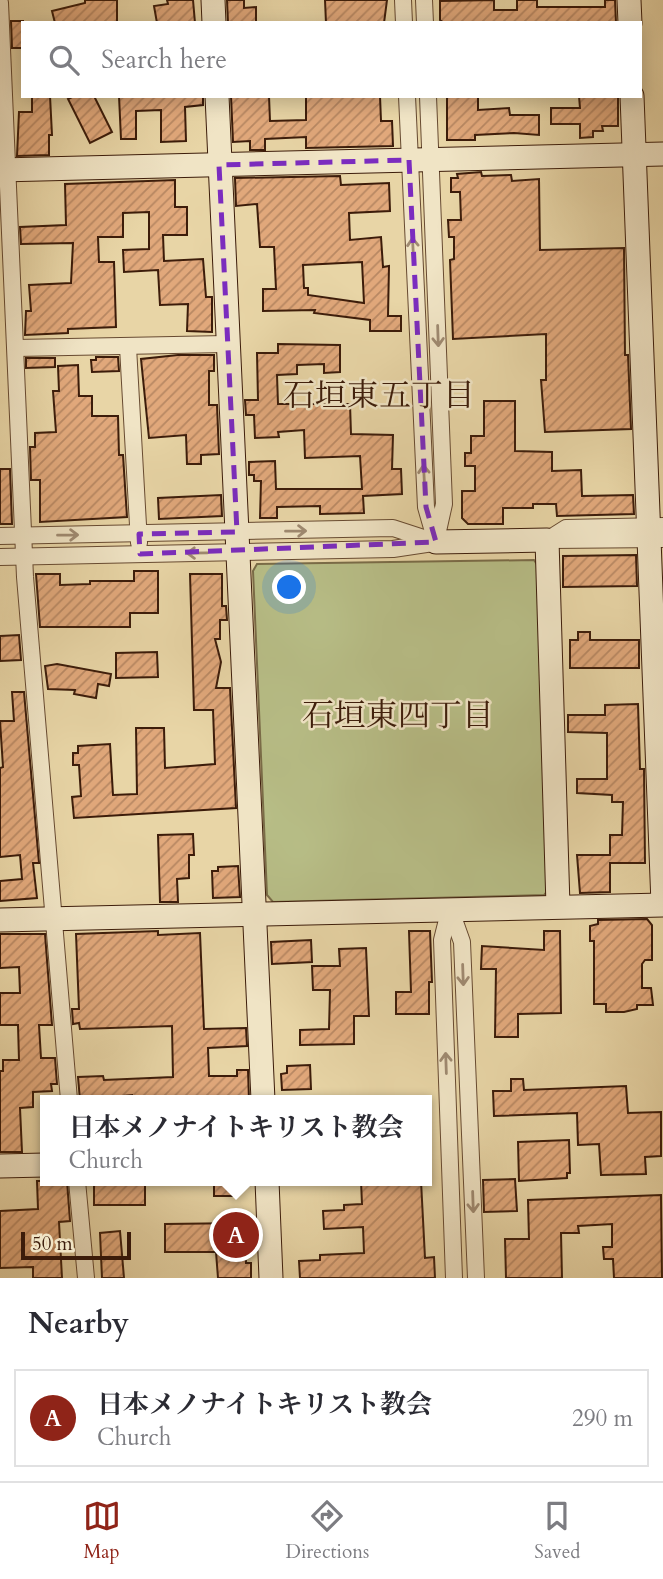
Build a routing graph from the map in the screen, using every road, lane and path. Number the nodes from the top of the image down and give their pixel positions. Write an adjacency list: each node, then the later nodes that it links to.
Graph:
1 (213, 0): 6 (street)
2 (403, 0): 7 (street)
3 (425, 0): 8 (street)
4 (629, 0): 9 (street)
5 (0, 3): 18 (street)
6 (214, 21)
7 (404, 21)
8 (425, 21)
9 (630, 21)
10 (217, 98): 17 (street)
11 (407, 98): 16 (street)
12 (428, 98): 16 (street)
13 (632, 98): 14 (street)
14 (634, 154): 15 (street); 16 (street); 22 (street)
15 (663, 154)
16 (420, 159): 17 (street); 28 (street)
17 (219, 164): 18 (street); 19 (street)
18 (3, 170): 21 (street)
19 (226, 344): 20 (street); 27 (street)
20 (128, 347): 21 (street); 23 (street)
21 (16, 348): 25 (street)
22 (656, 533): 26 (street); 32 (street)
23 (139, 534): 25 (street, one-way to 23); 27 (street); 29 (street)
24 (0, 536): 25 (street)
25 (23, 536): 31 (street)
26 (547, 540): 28 (street); 33 (street)
27 (237, 542): 28 (street); 29 (street, one-way to 29); 35 (street)
28 (436, 542)
29 (140, 554): 31 (street)
30 (0, 557): 31 (street)
31 (24, 557): 36 (street)
32 (663, 904): 33 (street)
33 (558, 906): 34 (street)
34 (450, 908): 35 (street); 46 (street, one-way to 34); 47 (street, one-way to 47)
35 (255, 916): 36 (street); 39 (street)
36 (51, 919): 37 (street); 38 (street)
37 (0, 920)
38 (69, 1095)
39 (263, 1095)
40 (40, 1165): 41 (street)
41 (0, 1166)
42 (77, 1186): 44 (street)
43 (267, 1186): 45 (street)
44 (86, 1278)
45 (271, 1278)
46 (454, 1278)
47 (475, 1278)

